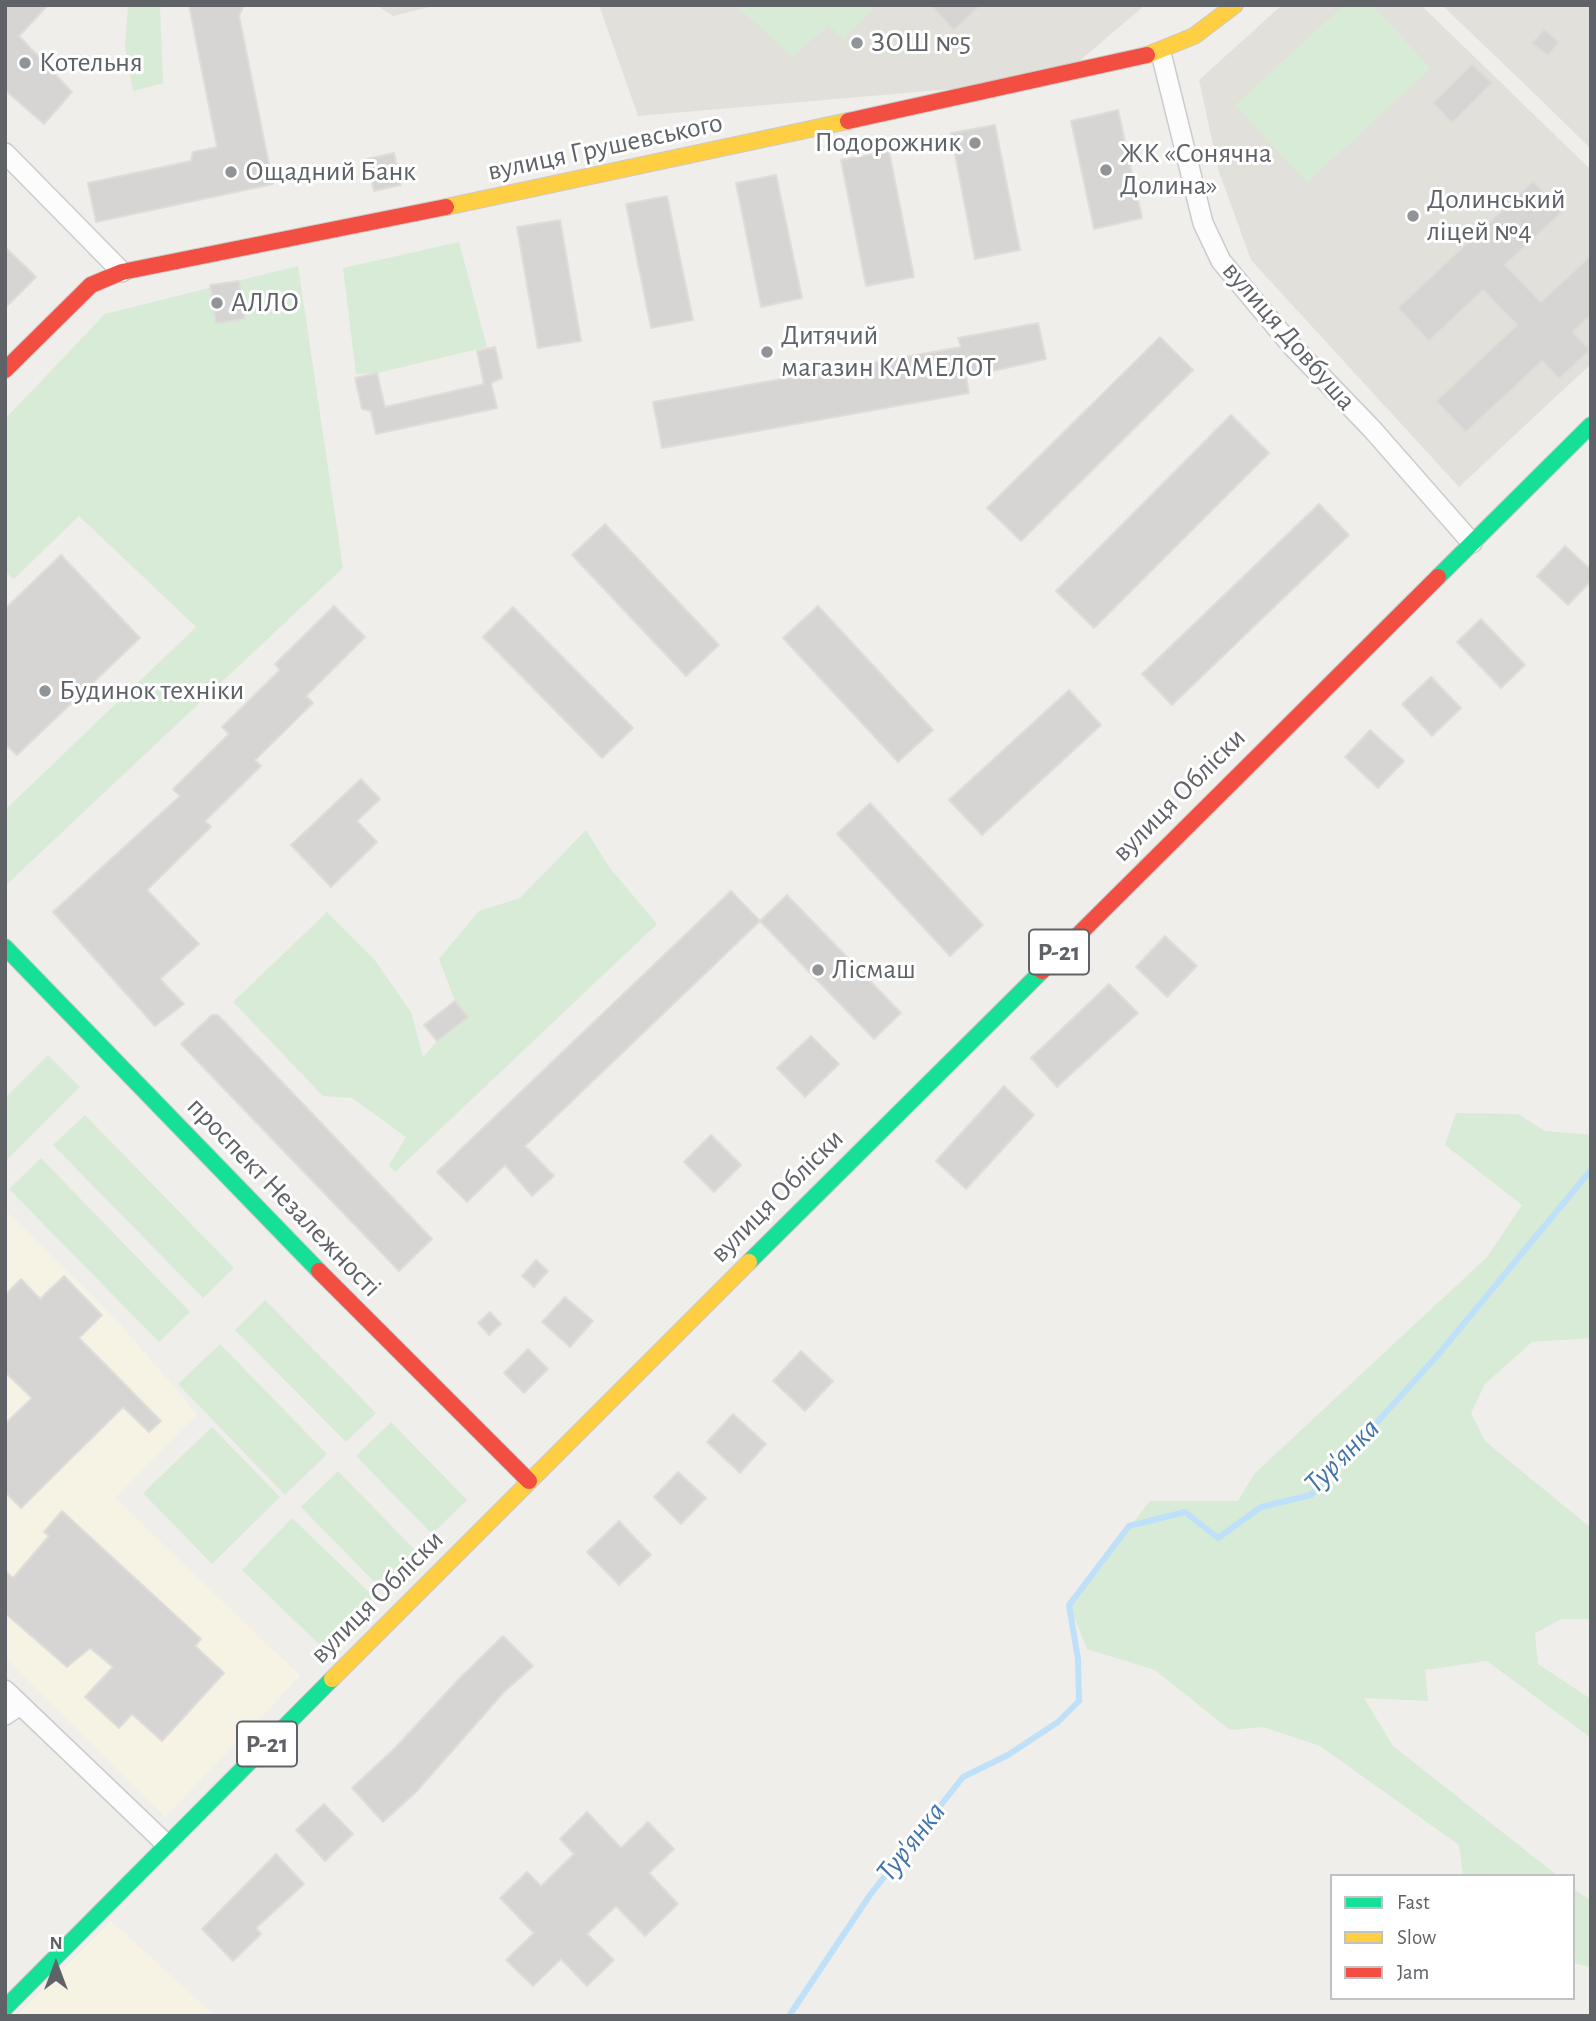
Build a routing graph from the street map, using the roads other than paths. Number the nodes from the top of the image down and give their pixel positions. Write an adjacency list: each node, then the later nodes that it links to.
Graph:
1 (1236, 5): 2 (main road, вулиця Грушевського)
2 (1161, 53): 4 (main road, вулиця Грушевського); 7 (street, вулиця Довбуша)
3 (5, 153): 4 (street)
4 (122, 272): 5 (main road, вулиця Грушевського)
5 (5, 370)
6 (1591, 425): 7 (main road, вулиця Обліски / Р-21)
7 (1472, 543): 9 (main road, вулиця Обліски / Р-21)
8 (5, 947): 9 (main road, проспект Незалежності)
9 (529, 1480): 12 (main road, вулиця Обліски / Р-21)
10 (5, 1690): 11 (street)
11 (13, 1710): 12 (street)
12 (166, 1844): 13 (main road, вулиця Обліски / Р-21)
13 (5, 2008)

